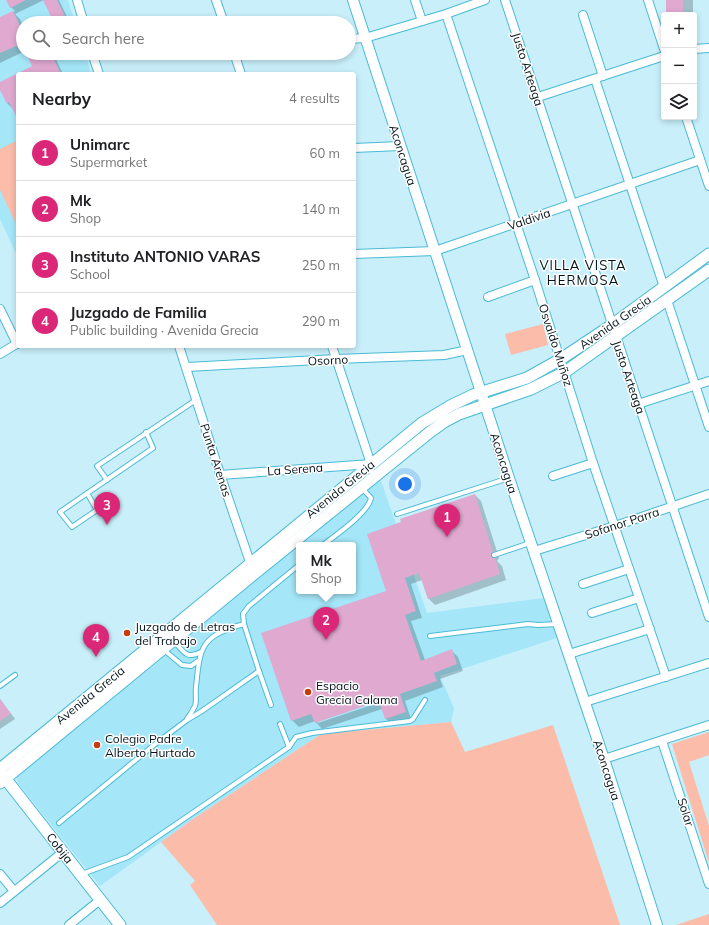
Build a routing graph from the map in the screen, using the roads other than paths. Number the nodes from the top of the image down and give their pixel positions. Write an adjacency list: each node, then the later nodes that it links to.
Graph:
1 (77, 0): 11 (street)
2 (216, 0): 12 (street)
3 (353, 0): 14 (street, Aconcagua)
4 (415, 0): 13 (street)
5 (485, 0): 8 (street)
6 (505, 0): 26 (street, Justo Arteaga)
7 (648, 0): 16 (street)
8 (474, 2): 9 (street)
9 (446, 14): 13 (street); 34 (street, Osvaldo Muñoz)
10 (583, 15): 24 (street)
11 (82, 16)
12 (222, 16)
13 (422, 21): 14 (street)
14 (365, 38): 15 (street); 28 (street, Aconcagua)
15 (356, 39)
16 (664, 48)
17 (709, 48): 18 (street)
18 (697, 49)
19 (661, 57): 24 (street)
20 (94, 60): 22 (street)
21 (236, 60): 23 (street)
22 (98, 72)
23 (240, 72)
24 (603, 76): 25 (street)
25 (595, 79): 26 (street); 31 (street)
26 (538, 97): 33 (street, Justo Arteaga)
27 (687, 120): 30 (street)
28 (400, 146): 29 (street); 35 (street, Aconcagua)
29 (356, 148)
30 (700, 160): 31 (street, Valdivia); 32 (street)
31 (630, 184): 33 (street, Valdivia); 40 (street)
32 (709, 186)
33 (573, 204): 34 (street, Valdivia); 44 (street, Justo Arteaga)
34 (517, 223): 35 (street, Valdivia); 39 (street, Osvaldo Muñoz)
35 (435, 252): 36 (street, Valdivia); 50 (street, Aconcagua)
36 (356, 254)
37 (709, 254): 40 (main road, Avenida Grecia)
38 (709, 270): 42 (main road, Avenida Grecia)
39 (535, 280): 41 (street); 53 (street, Osvaldo Muñoz)
40 (664, 287): 44 (main road, Avenida Grecia)
41 (488, 297)
42 (667, 300): 45 (main road, Avenida Grecia); 57 (street)
43 (0, 310): 46 (street)
44 (612, 325): 45 (street, Justo Arteaga); 53 (main road, Avenida Grecia)
45 (616, 337): 55 (main road, Avenida Grecia); 61 (street, Justo Arteaga)
46 (16, 341)
47 (16, 344): 51 (street)
48 (181, 348): 54 (street, Punta Arenas)
49 (333, 348): 52 (street)
50 (468, 350): 52 (street, Osorno); 58 (street, Aconcagua)
51 (0, 354)
52 (336, 359): 54 (street, Osorno); 65 (street)
53 (561, 359): 55 (street, Osvaldo Muñoz); 58 (main road, Avenida Grecia)
54 (186, 367): 59 (street, Punta Arenas)
55 (565, 372): 60 (main road, Avenida Grecia); 64 (street, Osvaldo Muñoz)
56 (709, 381): 57 (street)
57 (696, 385): 61 (street); 62 (street)
58 (482, 393): 60 (street, Aconcagua); 65 (main road, Avenida Grecia)
59 (196, 400): 63 (lane); 66 (street, Punta Arenas)
60 (485, 404): 68 (street, Aconcagua); 70 (main road, Avenida Grecia)
61 (638, 404): 73 (street, Justo Arteaga)
62 (709, 427)
63 (146, 432): 69 (lane); 69 (lane)
64 (593, 463): 67 (street); 75 (street, Osvaldo Muñoz)
65 (371, 464): 66 (street, La Serena); 70 (street); 80 (main road, Avenida Grecia)
66 (220, 475): 80 (street, Punta Arenas)
67 (554, 476)
68 (509, 478): 74 (lane); 77 (street, Aconcagua)
69 (107, 480): 71 (lane)
70 (364, 484): 76 (lane); 80 (main road, Avenida Grecia)
71 (87, 494): 71 (lane)
72 (709, 494): 73 (street, Sofanor Parra)
73 (672, 506): 75 (street, Sofanor Parra); 85 (street, Justo Arteaga)
74 (397, 514)
75 (615, 526): 77 (street, Sofanor Parra); 81 (street, Osvaldo Muñoz)
76 (327, 542)
77 (533, 547): 78 (lane); 87 (street, Aconcagua)
78 (494, 555)
79 (296, 567): 86 (lane)
80 (252, 569): 90 (main road, Avenida Grecia); 109 (main road, Avenida Grecia)
81 (629, 569): 82 (street); 83 (street, Osvaldo Muñoz)
82 (583, 584)
83 (639, 598): 84 (street); 88 (street, Osvaldo Muñoz)
84 (592, 613)
85 (709, 617)
86 (244, 624): 92 (lane); 96 (lane)
87 (559, 624): 89 (lane); 93 (street, Aconcagua)
88 (650, 628): 93 (street); 98 (street, Osvaldo Muñoz)
89 (430, 636)
90 (174, 640): 91 (main road, Avenida Grecia); 92 (lane)
91 (163, 650): 94 (lane); 109 (main road, Avenida Grecia)
92 (201, 652): 94 (lane)
93 (569, 654): 101 (street, Aconcagua)
94 (198, 661): 103 (lane)
95 (709, 664): 98 (street)
96 (259, 671): 102 (lane); 103 (lane)
97 (15, 675): 99 (lane)
98 (666, 677): 101 (street)
99 (0, 686)
100 (425, 700): 107 (lane)
101 (585, 702): 108 (street, Aconcagua)
102 (271, 705)
103 (186, 720): 110 (lane)
104 (280, 724): 107 (lane)
105 (709, 725): 106 (street)
106 (662, 741): 108 (street); 114 (street, Solar)
107 (289, 747): 113 (lane)
108 (604, 759): 120 (street, Aconcagua)
109 (1, 775): 111 (main road, Cobija)
110 (59, 823)
111 (63, 852): 113 (main road, Cobija); 115 (street)
112 (0, 874): 115 (street)
113 (81, 875): 116 (main road, Cobija)
114 (709, 884)
115 (14, 892): 117 (street)
116 (100, 900): 118 (street); 119 (main road, Cobija)
117 (0, 903)
118 (68, 925)
119 (120, 925)
120 (657, 925)

